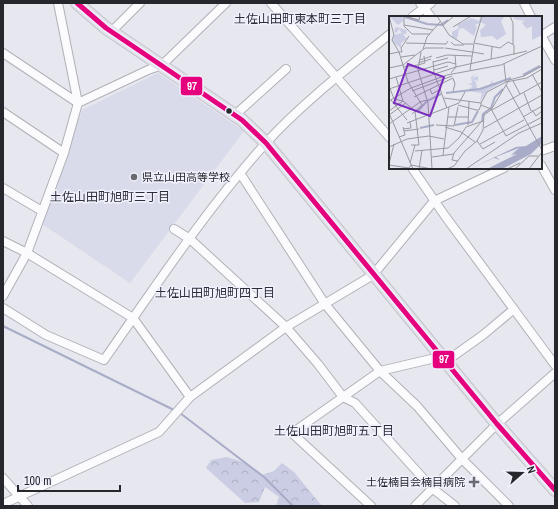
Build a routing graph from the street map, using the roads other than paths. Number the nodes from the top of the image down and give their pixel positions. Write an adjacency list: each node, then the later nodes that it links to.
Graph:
1 (58, 3): 21 (street)
2 (77, 3): 12 (highway)
3 (140, 3): 12 (street)
4 (226, 3): 18 (street)
5 (271, 3): 20 (street)
6 (524, 3): 10 (street)
7 (425, 5): 8 (street); 9 (street)
8 (413, 16)
9 (430, 16)
10 (531, 16)
11 (555, 27): 13 (street)
12 (112, 31): 18 (highway)
13 (542, 34)
14 (389, 35): 20 (street)
15 (542, 37): 17 (street)
16 (3, 53): 21 (street)
17 (555, 60)
18 (162, 65): 21 (street); 23 (highway)
19 (286, 69): 23 (street)
20 (336, 77): 24 (street); 25 (street)
21 (78, 103): 28 (street)
22 (3, 112): 28 (street)
23 (235, 115): 25 (highway)
24 (389, 137)
25 (266, 143): 32 (street); 41 (highway)
26 (555, 146): 27 (street)
27 (542, 151)
28 (64, 153): 36 (street)
29 (542, 167): 34 (street)
30 (413, 169): 35 (street)
31 (502, 169): 35 (street)
32 (240, 173): 38 (street); 43 (street)
33 (3, 188): 36 (street)
34 (555, 190)
35 (434, 201): 41 (street); 45 (street)
36 (42, 211): 40 (street)
37 (174, 229): 38 (street)
38 (190, 239): 46 (street); 47 (street)
39 (3, 241): 40 (street)
40 (27, 253): 42 (street); 46 (street)
41 (373, 275): 43 (street); 48 (highway)
42 (3, 296)
43 (325, 304): 47 (street); 50 (street)
44 (3, 308): 46 (street)
45 (514, 309): 48 (street); 49 (street)
46 (133, 318): 53 (street)
47 (286, 327): 52 (street); 53 (street)
48 (445, 362): 50 (street); 54 (highway)
49 (555, 365)
50 (380, 371): 52 (street); 55 (street)
51 (555, 373): 54 (street)
52 (343, 397): 57 (street); 62 (street)
53 (190, 398): 59 (street)
54 (497, 424): 55 (street); 58 (highway)
55 (462, 459): 57 (street); 65 (street)
56 (3, 478): 59 (street)
57 (432, 488): 63 (street); 64 (street)
58 (555, 490)
59 (20, 497): 60 (street); 61 (street)
60 (3, 504)
61 (28, 506)
62 (371, 506)
63 (415, 506)
64 (456, 506)
65 (509, 506)

